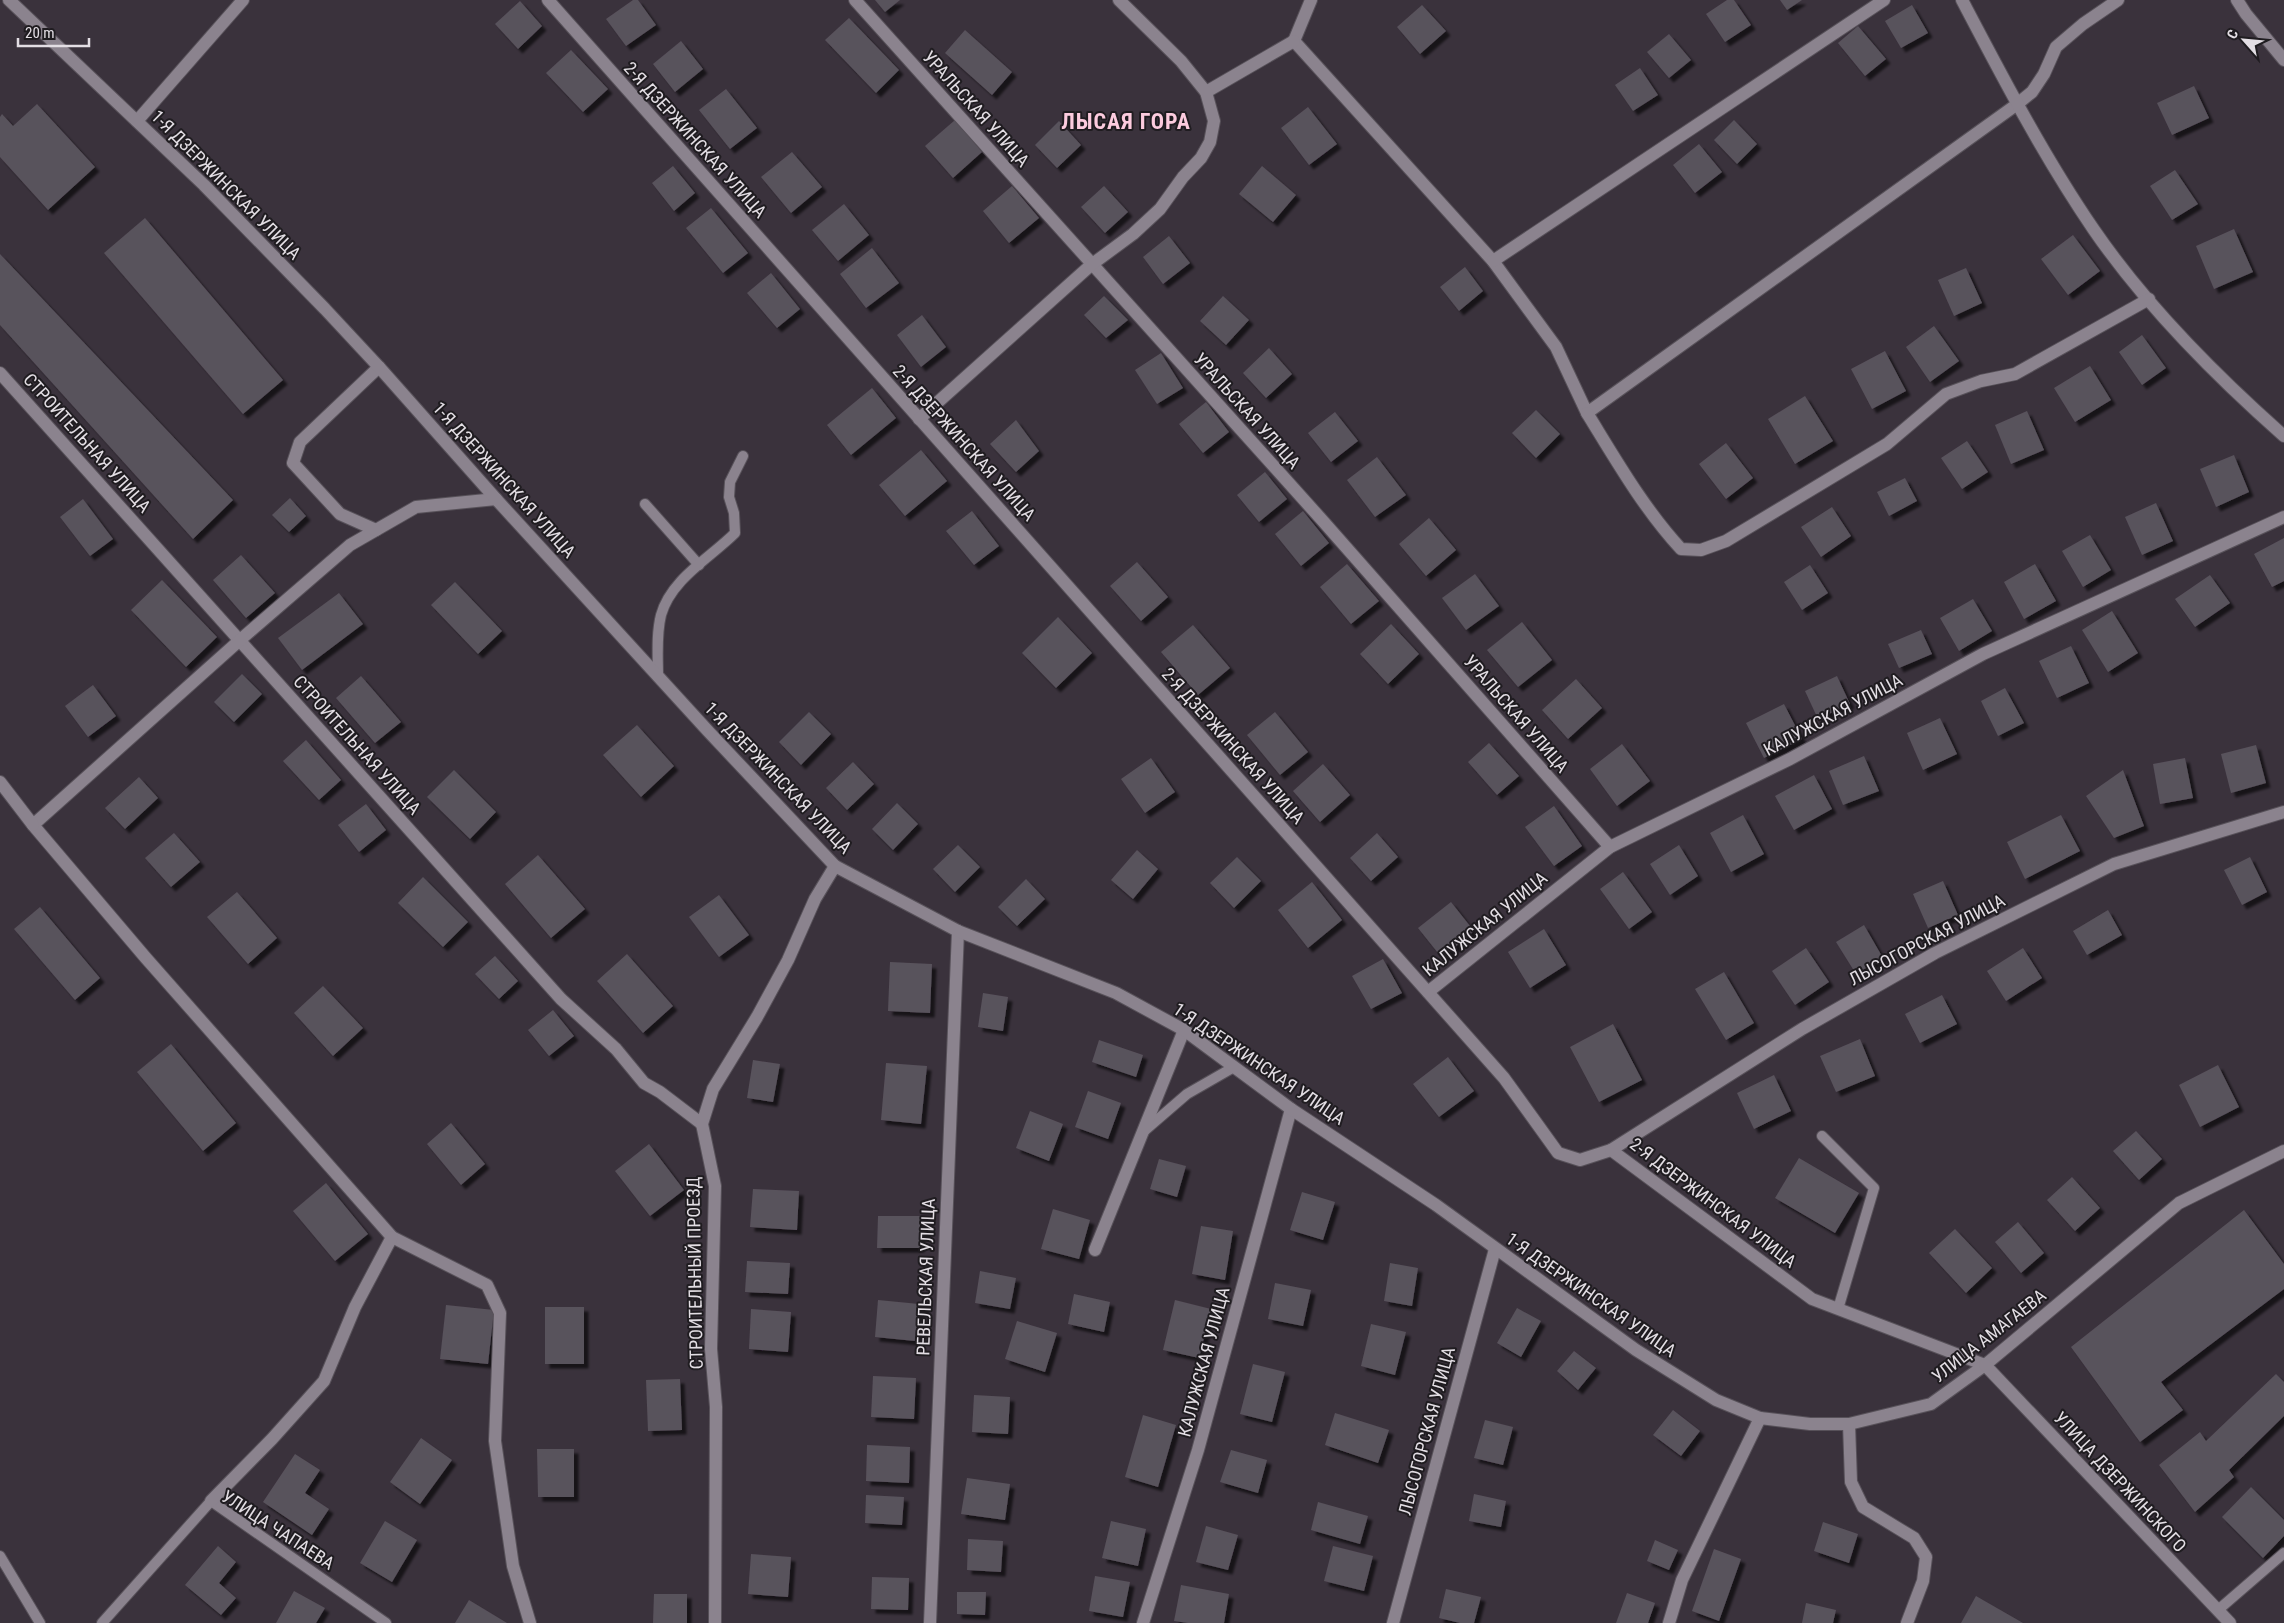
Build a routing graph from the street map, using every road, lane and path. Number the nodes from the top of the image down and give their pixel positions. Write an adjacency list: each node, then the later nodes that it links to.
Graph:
1 (9, 0): 15 (street, 1-Я ДЗЕРЖИНСКАЯ УЛИЦА)
2 (243, 0): 15 (street)
3 (548, 0): 22 (street, 2-Я ДЗЕРЖИНСКАЯ УЛИЦА)
4 (855, 0): 17 (street, УРАЛЬСКАЯ УЛИЦА)
5 (1119, 0): 13 (street)
6 (1311, 0): 11 (street)
7 (1884, 0): 16 (street)
8 (1962, 0): 14 (street)
9 (2118, 0): 14 (street)
10 (2237, 0): 12 (street)
11 (1294, 40): 13 (street); 16 (street)
12 (2284, 60)
13 (1206, 92): 17 (street)
14 (2016, 105): 18 (street); 21 (street)
15 (137, 121): 19 (street, 1-Я ДЗЕРЖИНСКАЯ УЛИЦА)
16 (1493, 262): 21 (street)
17 (1091, 265): 22 (street); 35 (street, УРАЛЬСКАЯ УЛИЦА)
18 (2148, 299): 21 (street); 23 (street)
19 (380, 367): 25 (street, 1-Я ДЗЕРЖИНСКАЯ УЛИЦА); 28 (street)
20 (0, 373): 30 (street, СТРОИТЕЛЬНАЯ УЛИЦА)
21 (1587, 413)
22 (920, 419): 38 (street, 2-Я ДЗЕРЖИНСКАЯ УЛИЦА)
23 (2284, 436)
24 (743, 456): 29 (lane)
25 (496, 499): 28 (street); 31 (street, 1-Я ДЗЕРЖИНСКАЯ УЛИЦА)
26 (646, 504): 29 (lane)
27 (2284, 517): 35 (street, КАЛУЖСКАЯ УЛИЦА)
28 (376, 530): 30 (street)
29 (699, 565): 31 (lane)
30 (240, 640): 34 (street); 42 (street, СТРОИТЕЛЬНАЯ УЛИЦА)
31 (658, 677): 36 (street, 1-Я ДЗЕРЖИНСКАЯ УЛИЦА)
32 (0, 782): 34 (street)
33 (2284, 812): 45 (street, ЛЫСОГОРСКАЯ УЛИЦА)
34 (34, 825): 47 (street)
35 (1610, 847): 38 (street, КАЛУЖСКАЯ УЛИЦА)
36 (835, 866): 37 (street, 1-Я ДЗЕРЖИНСКАЯ УЛИЦА); 42 (street, СТРОИТЕЛЬНЫЙ ПРОЕЗД)
37 (958, 931): 39 (street, 1-Я ДЗЕРЖИНСКАЯ УЛИЦА); 63 (street, РЕВЕЛЬСКАЯ УЛИЦА)
38 (1428, 992): 45 (street, 2-Я ДЗЕРЖИНСКАЯ УЛИЦА)
39 (1184, 1030): 40 (street, 1-Я ДЗЕРЖИНСКАЯ УЛИЦА); 43 (street)
40 (1234, 1067): 41 (street, 1-Я ДЗЕРЖИНСКАЯ УЛИЦА); 43 (lane)
41 (1291, 1109): 48 (street, 1-Я ДЗЕРЖИНСКАЯ УЛИЦА); 64 (street, КАЛУЖСКАЯ УЛИЦА)
42 (702, 1124): 62 (street, СТРОИТЕЛЬНЫЙ ПРОЕЗД)
43 (1143, 1133): 49 (street)
44 (1822, 1136): 50 (lane)
45 (1611, 1150): 50 (street, 2-Я ДЗЕРЖИНСКАЯ УЛИЦА)
46 (2284, 1151): 51 (street, УЛИЦА АМАГАЕВА)
47 (392, 1237): 54 (street); 61 (street)
48 (1495, 1248): 52 (street, 1-Я ДЗЕРЖИНСКАЯ УЛИЦА); 65 (street, ЛЫСОГОРСКАЯ УЛИЦА)
49 (1095, 1250)
50 (1838, 1309): 51 (street, 2-Я ДЗЕРЖИНСКАЯ УЛИЦА)
51 (1985, 1365): 53 (street, УЛИЦА АМАГАЕВА); 57 (street, УЛИЦА ДЗЕРЖИНСКОГО)
52 (1760, 1418): 53 (street, 1-Я ДЗЕРЖИНСКАЯ УЛИЦА); 66 (street)
53 (1848, 1424): 67 (street)
54 (211, 1501): 59 (lane, УЛИЦА ЧАПАЕВА); 60 (lane, УЛИЦА ЧАПАЕВА)
55 (2284, 1553): 57 (lane)
56 (0, 1556): 58 (lane)
57 (2218, 1610): 68 (street, УЛИЦА ДЗЕРЖИНСКОГО)
58 (40, 1623)
59 (102, 1623)
60 (386, 1623)
61 (530, 1623)
62 (716, 1623)
63 (930, 1623)
64 (1143, 1623)
65 (1393, 1623)
66 (1669, 1623)
67 (1907, 1623)
68 (2230, 1623)

